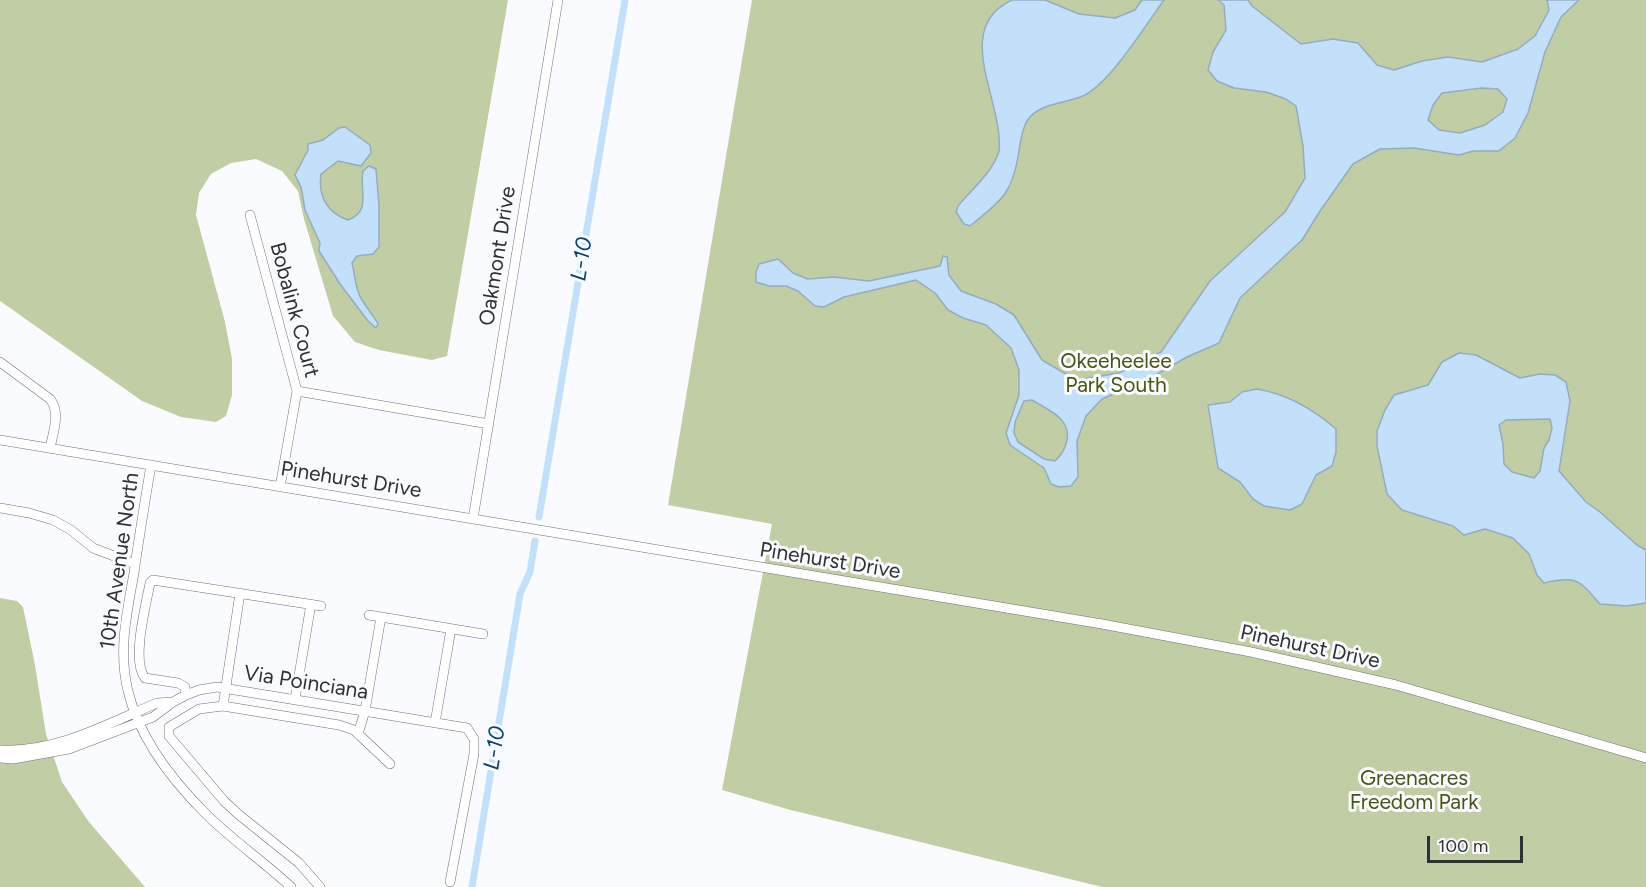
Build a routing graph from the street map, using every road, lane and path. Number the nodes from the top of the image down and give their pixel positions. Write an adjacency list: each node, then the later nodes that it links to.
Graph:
1 (558, 0): 5 (street, Oakmont Drive)
2 (250, 215): 4 (street, Bobalink Court)
3 (0, 362): 7 (street)
4 (297, 391): 5 (street); 9 (street, Bobalink Court)
5 (489, 424): 11 (street, Oakmont Drive)
6 (0, 440): 7 (street, Pinehurst Drive)
7 (50, 448): 8 (street, Pinehurst Drive)
8 (152, 465): 9 (street, Pinehurst Drive); 12 (street, 10th Avenue North)
9 (280, 487): 11 (street, Pinehurst Drive)
10 (0, 508): 12 (street)
11 (473, 519): 31 (street, Pinehurst Drive)
12 (135, 564): 24 (street, 10th Avenue North)
13 (240, 593): 18 (street); 19 (street); 20 (street)
14 (369, 615): 15 (street)
15 (381, 617): 16 (street); 23 (street)
16 (451, 629): 17 (street); 26 (street)
17 (483, 634)
18 (225, 688): 19 (street, Via Poinciana); 20 (street, Via Poinciana); 22 (street)
19 (186, 695): 21 (street, Via Poinciana)
20 (295, 699): 23 (street, Via Poinciana)
21 (173, 702): 24 (street, Via Poinciana); 25 (street, Via Poinciana)
22 (223, 706): 27 (street); 35 (street)
23 (365, 711): 26 (street, Via Poinciana); 27 (street)
24 (135, 712): 25 (street, 10th Avenue North); 29 (street, Via Poinciana)
25 (138, 722): 29 (street, Via Poinciana); 34 (street, 10th Avenue North)
26 (435, 723): 33 (street, Via Poinciana)
27 (358, 734): 32 (street)
28 (0, 750): 29 (street, Via Poinciana)
29 (41, 751): 30 (street, Via Poinciana)
30 (0, 758)
31 (1646, 758)
32 (390, 764)
33 (447, 885)
34 (291, 887)
35 (320, 887)

